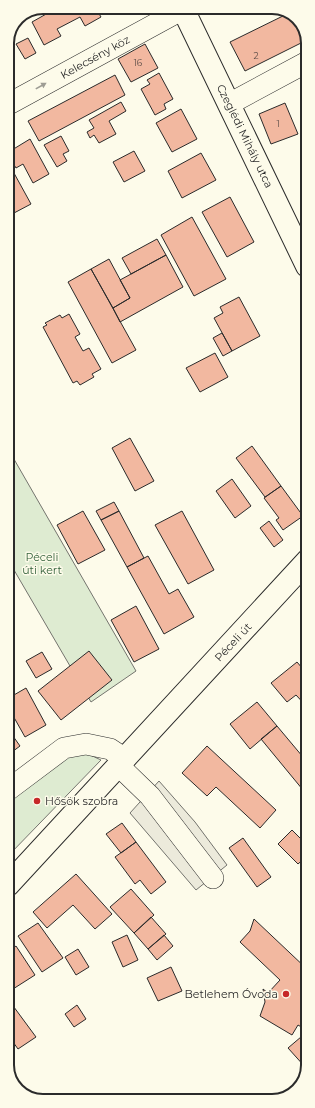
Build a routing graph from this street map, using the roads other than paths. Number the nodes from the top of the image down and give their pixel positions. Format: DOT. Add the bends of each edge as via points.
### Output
graph roads {
  1 [pos="171,14"];
  2 [pos="185,14"];
  3 [pos="301,65"];
  4 [pos="14,101"];
  5 [pos="229,104"];
  6 [pos="301,254"];
  7 [pos="301,568"];
  8 [pos="122,762"];
  9 [pos="14,786"];
  10 [pos="213,878"];
  11 [pos="14,879"];
  4 -- 1 [label="street, Kelecsény köz, one-way"];
  2 -- 5 [label="main road, Czeglédi Mihály utca"];
  3 -- 5 [label="street"];
  5 -- 6 [label="main road, Czeglédi Mihály utca"];
  7 -- 8 [label="main road, Péceli út"];
  8 -- 9 [label="street" via="110,749 102,747 86,744 64,748"];
  8 -- 10 [label="street"];
  8 -- 11 [label="main road, Péceli út"];
}
